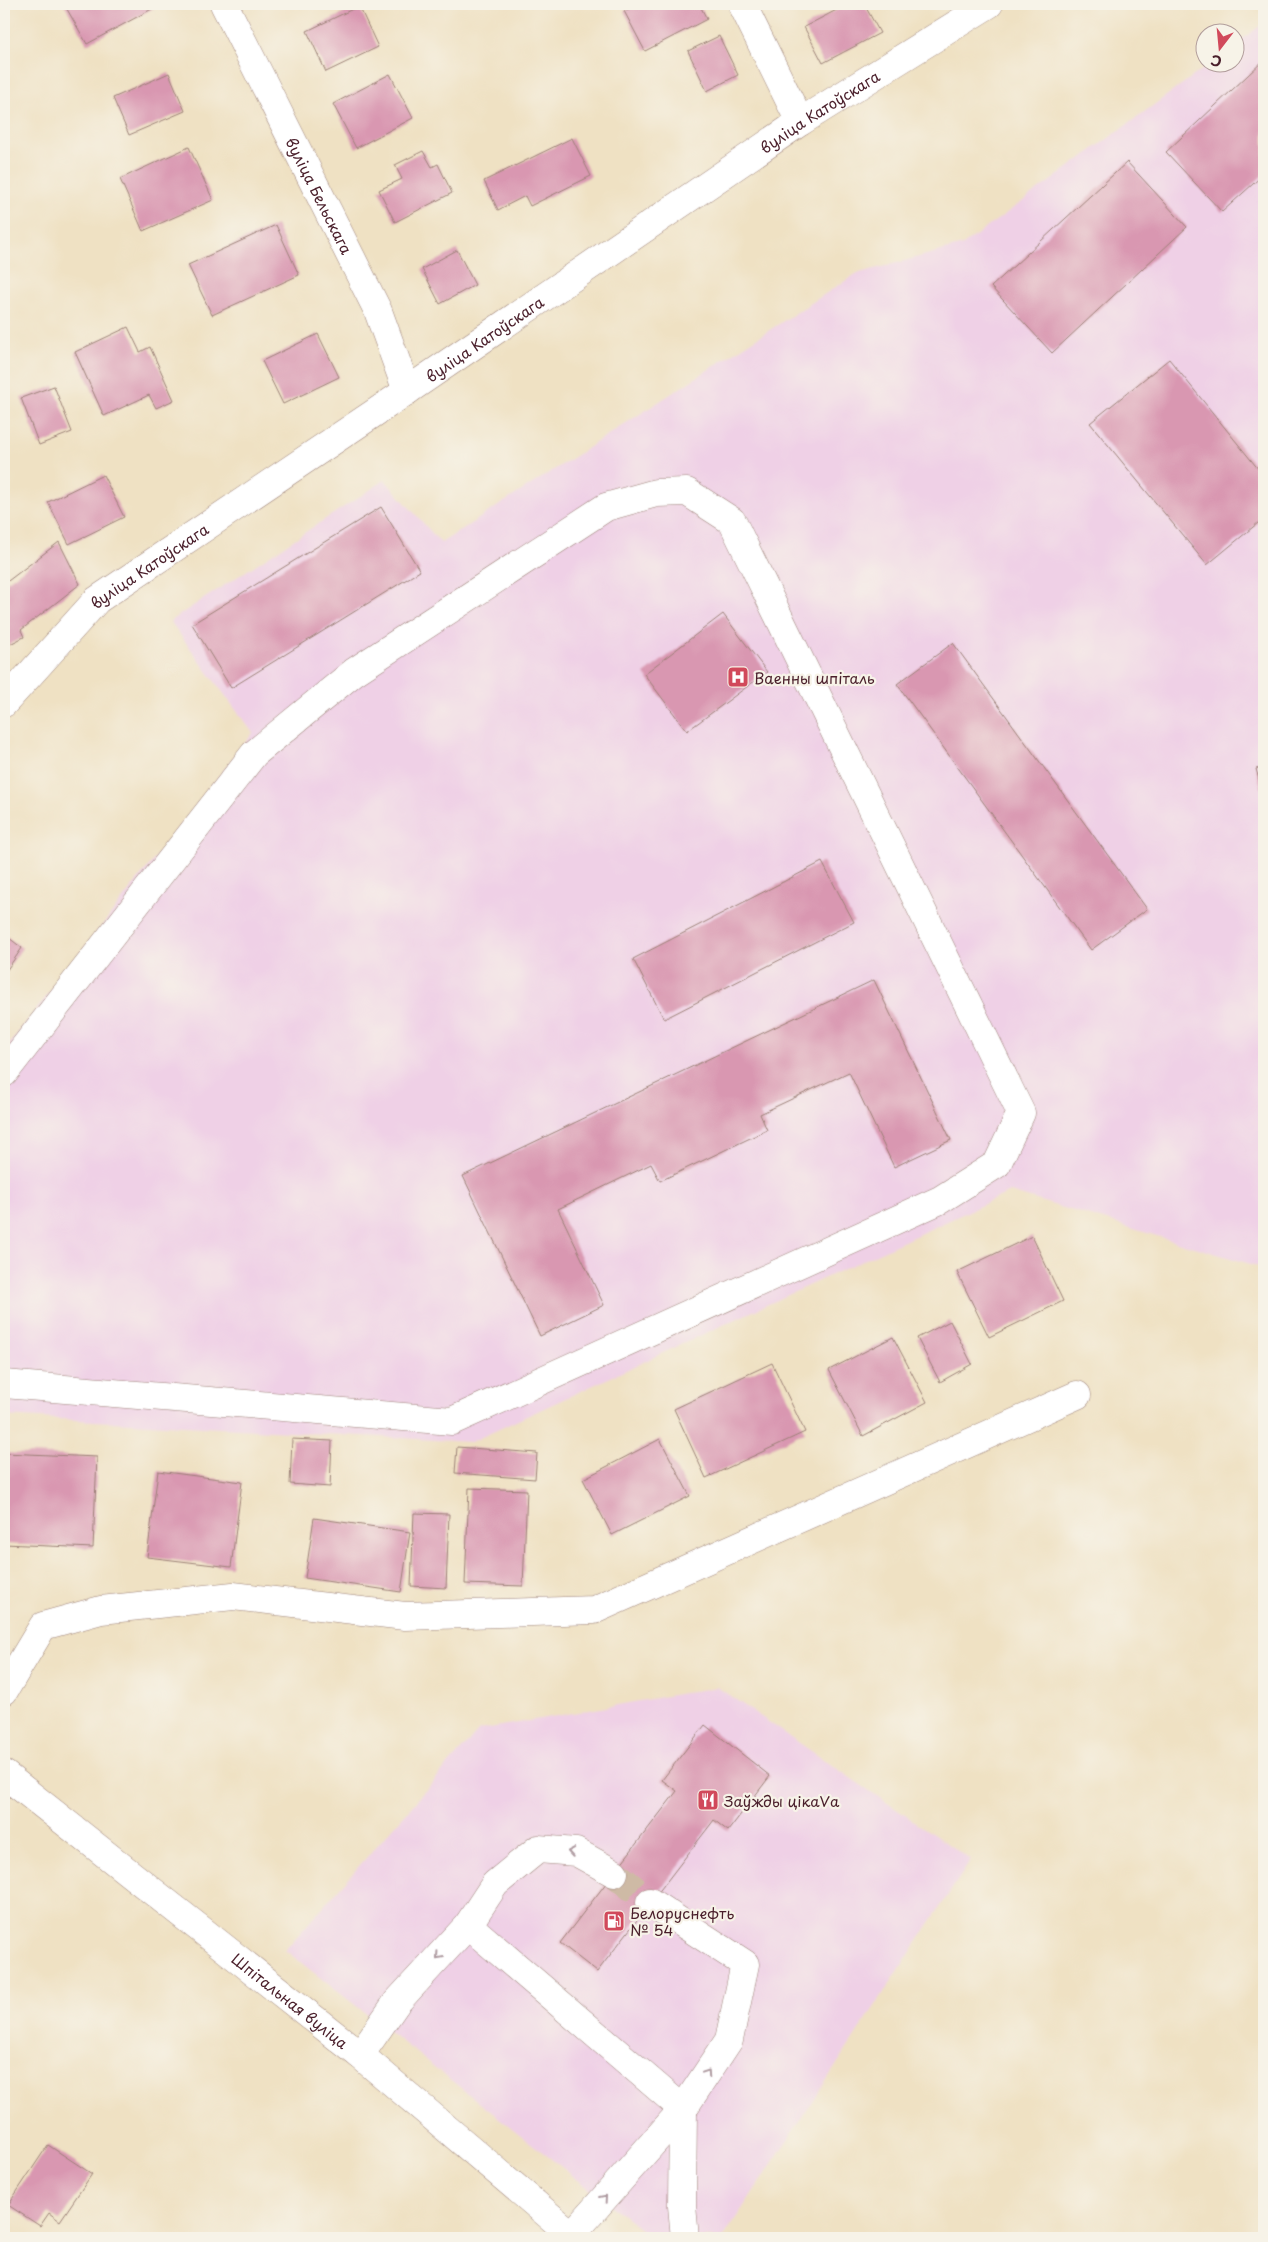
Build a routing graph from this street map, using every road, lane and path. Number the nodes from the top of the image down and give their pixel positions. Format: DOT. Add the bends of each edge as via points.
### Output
graph roads {
  1 [pos="224,4"];
  2 [pos="742,4"];
  3 [pos="989,4"];
  4 [pos="800,122"];
  5 [pos="407,391"];
  6 [pos="4,703"];
  7 [pos="4,1073"];
  8 [pos="4,1384"];
  9 [pos="1076,1395"];
  10 [pos="4,1691"];
  11 [pos="4,1774"];
  12 [pos="614,1873"];
  13 [pos="650,1902"];
  14 [pos="468,1925"];
  15 [pos="360,2055"];
  16 [pos="683,2109"];
  17 [pos="573,2237"];
  18 [pos="685,2238"];
  1 -- 5 [label="street, вуліца Бельскага" via="378,311"];
  2 -- 4 [label="street"];
  3 -- 4 [label="street, вуліца Катоўскага"];
  4 -- 5 [label="street, вуліца Катоўскага"];
  5 -- 6 [label="street, вуліца Катоўскага" via="97,600"];
  7 -- 8 [label="street" via="254,754 354,672 606,507 656,493 686,492 732,522 1021,1113 997,1164 940,1200 452,1421"];
  9 -- 10 [label="street" via="594,1610 405,1616 233,1596 101,1610 43,1626"];
  11 -- 15 [label="street, Шпітальная вуліца"];
  12 -- 14 [label="street, one-way" via="576,1852 538,1849 495,1884"];
  16 -- 13 [label="street, one-way" via="729,2040 745,1964"];
  14 -- 15 [label="street, one-way" via="397,2002"];
  14 -- 16 [label="street"];
  15 -- 17 [label="street, Шпітальная вуліца"];
  17 -- 16 [label="street, one-way"];
  16 -- 18 [label="street" via="682,2206"];
}
